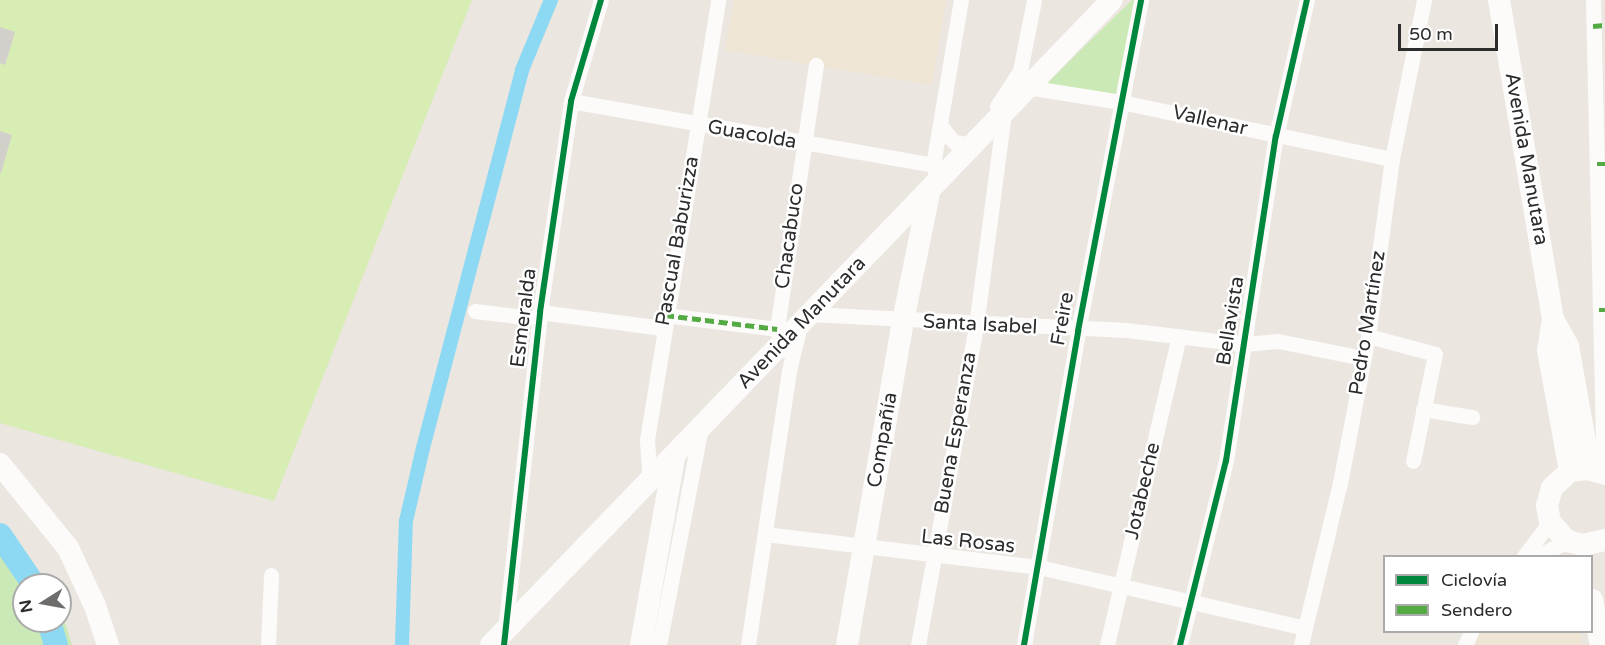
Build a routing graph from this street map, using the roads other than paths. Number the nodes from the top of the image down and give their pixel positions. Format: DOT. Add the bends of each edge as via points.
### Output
graph roads {
  1 [pos="600,0"];
  2 [pos="718,0"];
  3 [pos="962,0"];
  4 [pos="1034,0"];
  5 [pos="1112,0"];
  6 [pos="1141,0"];
  7 [pos="1307,0"];
  8 [pos="1424,0"];
  9 [pos="1499,0"];
  10 [pos="1593,0"];
  11 [pos="1599,26"];
  12 [pos="816,64"];
  13 [pos="1027,87"];
  14 [pos="571,101"];
  15 [pos="1121,102"];
  16 [pos="1004,113"];
  17 [pos="698,125"];
  18 [pos="940,125"];
  19 [pos="1276,136"];
  20 [pos="804,144"];
  21 [pos="972,145"];
  22 [pos="1392,159"];
  23 [pos="1601,164"];
  24 [pos="934,180"];
  25 [pos="903,219"];
  26 [pos="920,236"];
  27 [pos="475,310"];
  28 [pos="1602,310"];
  29 [pos="540,316"];
  30 [pos="805,320"];
  31 [pos="903,321"];
  32 [pos="664,322"];
  33 [pos="976,326"];
  34 [pos="1078,331"];
  35 [pos="780,336"];
  36 [pos="1179,336"];
  37 [pos="1368,336"];
  38 [pos="1244,345"];
  39 [pos="1363,358"];
  40 [pos="789,371"];
  41 [pos="1423,409"];
  42 [pos="1472,417"];
  43 [pos="700,432"];
  44 [pos="674,457"];
  45 [pos="1413,461"];
  46 [pos="0,464"];
  47 [pos="1592,472"];
  48 [pos="650,482"];
  49 [pos="624,508"];
  50 [pos="1550,522"];
  51 [pos="661,532"];
  52 [pos="765,534"];
  53 [pos="1605,540"];
  54 [pos="1578,547"];
  55 [pos="864,549"];
  56 [pos="934,554"];
  57 [pos="1525,555"];
  58 [pos="1542,555"];
  59 [pos="1039,567"];
  60 [pos="271,575"];
  61 [pos="1121,588"];
  62 [pos="1190,602"];
  63 [pos="1593,605"];
  64 [pos="1305,628"];
  65 [pos="500,639"];
  66 [pos="108,645"];
  67 [pos="268,645"];
  68 [pos="641,645"];
  69 [pos="659,645"];
  70 [pos="748,645"];
  71 [pos="847,645"];
  72 [pos="918,645"];
  73 [pos="1024,645"];
  74 [pos="1107,645"];
  75 [pos="1180,645"];
  76 [pos="1301,645"];
  77 [pos="1601,645"];
  1 -- 14 [label="street, Esmeralda"];
  2 -- 17 [label="street, Pascual Baburizza"];
  3 -- 18 [label="street, Compañía"];
  4 -- 21 [label="street" via="1020,71 1004,98 977,129"];
  5 -- 13 [label="main road, Avenida Manutara"];
  6 -- 15 [label="street, Freire"];
  7 -- 19 [label="street, Bellavista"];
  8 -- 22 [label="street, Pedro Martínez"];
  9 -- 47 [label="main road, Avenida Manutara" via="1553,318 1568,346"];
  10 -- 11 [label="street"];
  11 -- 23 [label="street"];
  12 -- 20 [label="street, Chacabuco"];
  13 -- 15 [label="street, Vallenar"];
  13 -- 16 [label="main road, Avenida Manutara"];
  14 -- 17 [label="street, Guacolda"];
  14 -- 29 [label="street, Esmeralda"];
  15 -- 19 [label="street, Vallenar"];
  15 -- 34 [label="street, Freire"];
  16 -- 21 [label="main road, Avenida Manutara"];
  16 -- 33 [label="street, Buena Esperanza"];
  17 -- 20 [label="street, Guacolda"];
  17 -- 32 [label="street, Pascual Baburizza"];
  18 -- 21 [label="street" via="949,139"];
  18 -- 24 [label="street, Compañía"];
  19 -- 22 [label="street, Vallenar"];
  19 -- 38 [label="street, Bellavista"];
  20 -- 24 [label="street, Guacolda"];
  20 -- 35 [label="street, Chacabuco"];
  21 -- 24 [label="main road, Avenida Manutara"];
  22 -- 37 [label="street, Pedro Martínez"];
  23 -- 28 [label="street"];
  24 -- 25 [label="main road, Avenida Manutara"];
  24 -- 26 [label="main road, Compañía"];
  25 -- 26 [label="main road" via="913,224"];
  25 -- 30 [label="main road, Avenida Manutara"];
  26 -- 31 [label="main road, Compañía"];
  27 -- 29 [label="street"];
  28 -- 47 [label="street"];
  29 -- 32 [label="street"];
  29 -- 65 [label="street, Esmeralda"];
  30 -- 31 [label="street, Santa Isabel"];
  30 -- 35 [label="main road, Avenida Manutara"];
  30 -- 40 [label="street, Chacabuco"];
  31 -- 33 [label="street, Santa Isabel"];
  31 -- 55 [label="main road, Compañía"];
  32 -- 35 [label="street"];
  32 -- 48 [label="street, Pascual Baburizza" via="645,452"];
  33 -- 34 [label="street, Santa Isabel"];
  33 -- 56 [label="street, Buena Esperanza"];
  34 -- 36 [label="street, Santa Isabel" via="1126,330"];
  34 -- 59 [label="street, Freire"];
  35 -- 40 [label="street, Chacabuco"];
  35 -- 43 [label="main road, Avenida Manutara"];
  36 -- 38 [label="street, Santa Isabel"];
  36 -- 61 [label="street, Jotabeche"];
  37 -- 39 [label="street, Pedro Martínez"];
  37 -- 41 [label="street" via="1435,354"];
  38 -- 39 [label="street, Santa Isabel" via="1278,341"];
  38 -- 62 [label="street, Bellavista" via="1226,461"];
  39 -- 64 [label="street, Pedro Martínez" via="1340,483"];
  40 -- 52 [label="street, Chacabuco"];
  41 -- 42 [label="street"];
  41 -- 45 [label="street"];
  43 -- 44 [label="main road, Avenida Manutara"];
  43 -- 69 [label="street"];
  44 -- 48 [label="main road, Avenida Manutara"];
  44 -- 51 [label="main road"];
  46 -- 66 [label="main road" via="68,548"];
  47 -- 50 [label="main road" via="1557,481 1548,496"];
  48 -- 49 [label="main road, Avenida Manutara"];
  49 -- 51 [label="main road" via="643,512"];
  49 -- 65 [label="main road, Avenida Manutara"];
  50 -- 54 [label="main road"];
  50 -- 57 [label="street"];
  51 -- 68 [label="main road"];
  52 -- 55 [label="street, Las Rosas"];
  52 -- 70 [label="street, Chacabuco"];
  53 -- 54 [label="main road"];
  54 -- 58 [label="street"];
  55 -- 56 [label="street, Las Rosas"];
  55 -- 71 [label="main road, Compañía"];
  56 -- 59 [label="street, Las Rosas"];
  56 -- 72 [label="street, Buena Esperanza"];
  59 -- 61 [label="street, Las Rosas"];
  59 -- 73 [label="street, Freire"];
  60 -- 67 [label="street"];
  61 -- 62 [label="street, Las Rosas"];
  61 -- 74 [label="street, Jotabeche"];
  62 -- 64 [label="street, Las Rosas"];
  62 -- 75 [label="street, Bellavista"];
  63 -- 77 [label="main road"];
  64 -- 76 [label="street, Pedro Martínez"];
}
